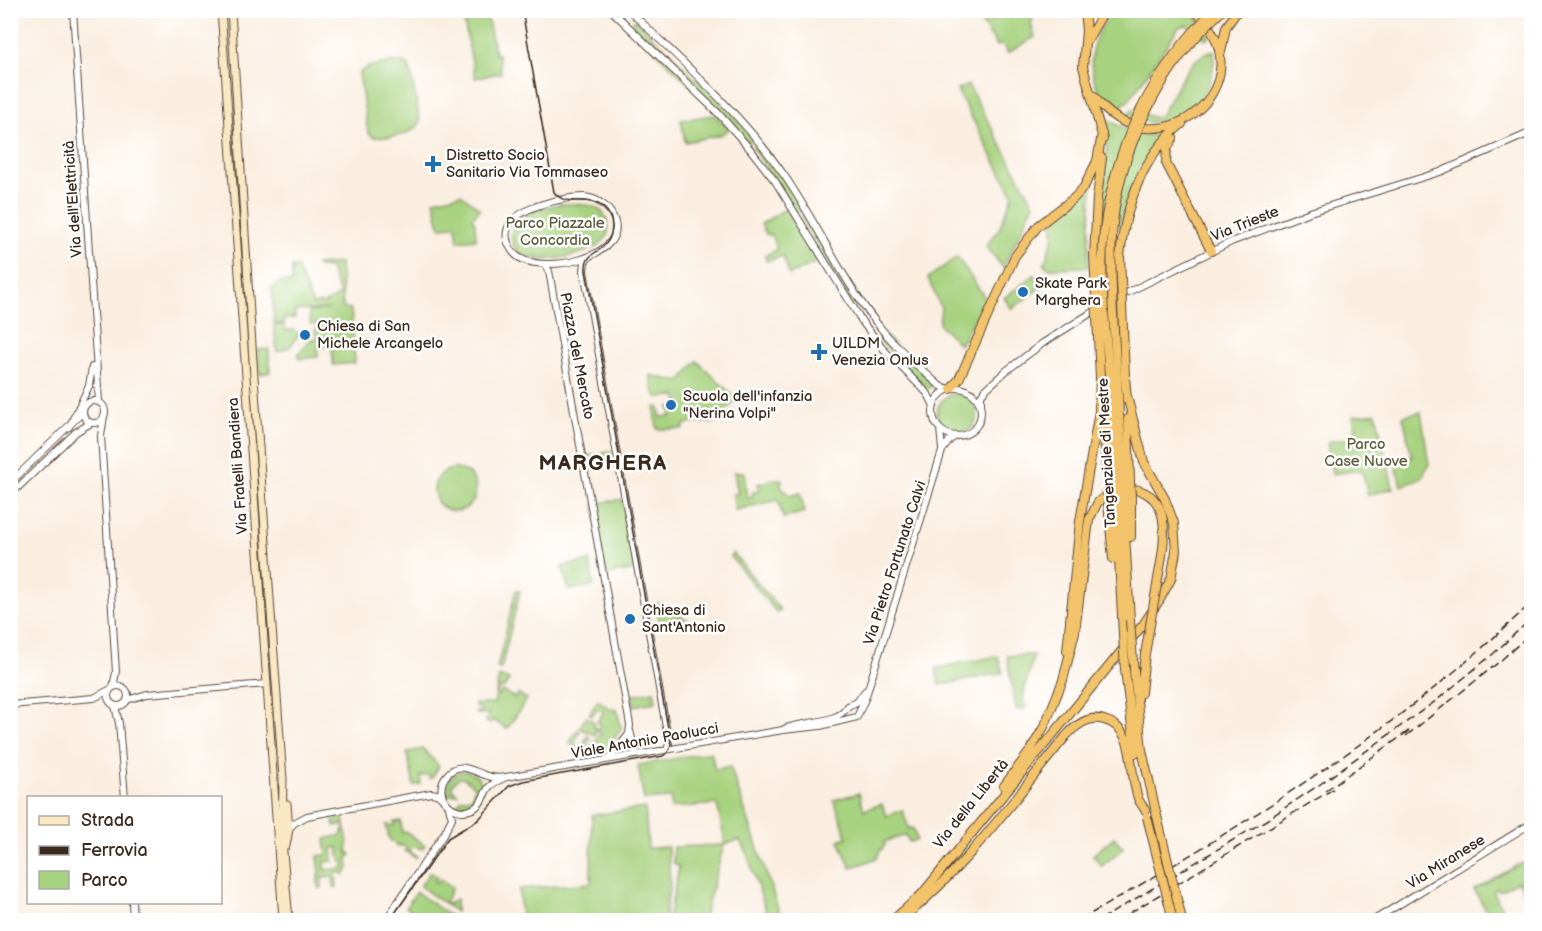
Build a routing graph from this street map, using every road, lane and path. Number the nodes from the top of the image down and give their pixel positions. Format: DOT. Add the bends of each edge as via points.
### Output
graph roads {
  1 [pos="73,10"];
  2 [pos="221,10"];
  3 [pos="231,10"];
  4 [pos="611,10"];
  5 [pos="629,10"];
  6 [pos="1084,10"];
  7 [pos="1108,10"];
  8 [pos="1194,10"];
  9 [pos="1214,10"];
  10 [pos="1223,10"];
  11 [pos="1238,10"];
  12 [pos="1086,44"];
  13 [pos="1220,55"];
  14 [pos="1090,91"];
  15 [pos="1194,115"];
  16 [pos="1532,132"];
  17 [pos="1102,134"];
  18 [pos="759,141"];
  19 [pos="750,149"];
  20 [pos="805,208"];
  21 [pos="794,213"];
  22 [pos="1211,251"];
  23 [pos="589,257"];
  24 [pos="543,264"];
  25 [pos="93,327"];
  26 [pos="1113,377"];
  27 [pos="990,384"];
  28 [pos="97,386"];
  29 [pos="951,389"];
  30 [pos="967,390"];
  31 [pos="1127,396"];
  32 [pos="91,401"];
  33 [pos="99,402"];
  34 [pos="934,406"];
  35 [pos="981,406"];
  36 [pos="82,413"];
  37 [pos="104,416"];
  38 [pos="93,423"];
  39 [pos="69,428"];
  40 [pos="940,429"];
  41 [pos="101,436"];
  42 [pos="956,436"];
  43 [pos="942,451"];
  44 [pos="10,483"];
  45 [pos="1119,485"];
  46 [pos="10,495"];
  47 [pos="1120,500"];
  48 [pos="116,672"];
  49 [pos="869,682"];
  50 [pos="267,684"];
  51 [pos="277,684"];
  52 [pos="111,689"];
  53 [pos="125,689"];
  54 [pos="1059,690"];
  55 [pos="143,694"];
  56 [pos="95,698"];
  57 [pos="127,700"];
  58 [pos="112,704"];
  59 [pos="854,704"];
  60 [pos="10,705"];
  61 [pos="846,711"];
  62 [pos="860,711"];
  63 [pos="852,718"];
  64 [pos="783,730"];
  65 [pos="630,731"];
  66 [pos="667,750"];
  67 [pos="636,754"];
  68 [pos="610,759"];
  69 [pos="480,773"];
  70 [pos="489,777"];
  71 [pos="509,777"];
  72 [pos="283,779"];
  73 [pos="486,793"];
  74 [pos="124,796"];
  75 [pos="1152,798"];
  76 [pos="444,800"];
  77 [pos="449,807"];
  78 [pos="1146,813"];
  79 [pos="1532,823"];
  80 [pos="289,829"];
  81 [pos="284,855"];
  82 [pos="132,904"];
  83 [pos="133,921"];
  84 [pos="283,921"];
  85 [pos="289,921"];
  86 [pos="386,921"];
  87 [pos="884,921"];
  88 [pos="893,921"];
  89 [pos="900,921"];
  90 [pos="1173,921"];
  91 [pos="1182,921"];
  92 [pos="1374,921"];
  1 -- 25 [label="street, Via dell'Elettricità"];
  2 -- 50 [label="main road, Via Fratelli Bandiera"];
  3 -- 51 [label="main road, Via Fratelli Bandiera"];
  4 -- 19 [label="street"];
  5 -- 18 [label="street"];
  6 -- 12 [label="highway"];
  7 -- 12 [label="highway"];
  8 -- 13 [label="highway" via="1212,33"];
  9 -- 26 [label="highway, Tangenziale di Mestre, bridge" via="1182,44 1154,84 1120,156 1104,232 1104,293"];
  10 -- 26 [label="highway, Tangenziale di Mestre, bridge" via="1186,49 1161,85 1126,163 1112,233"];
  11 -- 13 [label="highway" via="1226,27"];
  12 -- 14 [label="highway" via="1083,68"];
  13 -- 15 [label="highway" via="1216,87"];
  14 -- 15 [label="highway" via="1112,115 1138,127 1160,128"];
  14 -- 17 [label="highway"];
  15 -- 22 [label="highway" via="1171,140 1166,161"];
  15 -- 26 [label="highway, bridge" via="1166,140 1143,174 1127,213 1120,256"];
  16 -- 22 [label="street, Via Trieste" via="1440,172 1310,212"];
  17 -- 26 [label="highway, bridge" via="1094,256"];
  17 -- 29 [label="highway" via="1097,161 1084,187 1038,226 1015,256"];
  18 -- 19 [label="street" via="751,142"];
  18 -- 20 [label="street"];
  19 -- 21 [label="street"];
  20 -- 21 [label="street" via="801,214"];
  20 -- 29 [label="street" via="884,332 940,386"];
  21 -- 34 [label="street" via="869,333 928,394"];
  22 -- 27 [label="street, Via Trieste" via="1087,315"];
  23 -- 24 [label="street"];
  23 -- 24 [label="street" via="609,244 614,219 595,199 564,198 523,212 508,230 510,247 517,257"];
  23 -- 66 [label="street, Piazza del Mercato" via="584,271 666,726"];
  24 -- 65 [label="street, Piazza del Mercato" via="549,271"];
  25 -- 28 [label="street, Via dell'Elettricità"];
  25 -- 39 [label="street" via="89,334 91,379"];
  26 -- 31 [label="highway"];
  26 -- 45 [label="highway, Tangenziale di Mestre"];
  26 -- 45 [label="highway"];
  26 -- 54 [label="highway" via="1100,411 1080,521"];
  27 -- 30 [label="street, Via Trieste"];
  27 -- 35 [label="street" via="981,395"];
  28 -- 32 [label="street, Via dell'Elettricità"];
  28 -- 33 [label="street, Via dell'Elettricità"];
  29 -- 30 [label="street"];
  29 -- 34 [label="street" via="940,395"];
  30 -- 35 [label="street"];
  31 -- 45 [label="highway"];
  31 -- 88 [label="highway" via="1144,462 1174,522 1177,547 1171,579 1157,605 1108,668 922,894"];
  32 -- 33 [label="street"];
  32 -- 36 [label="street"];
  33 -- 37 [label="street" via="105,409"];
  34 -- 40 [label="street" via="934,418"];
  35 -- 42 [label="street" via="976,427"];
  36 -- 38 [label="street"];
  36 -- 39 [label="street"];
  37 -- 38 [label="street"];
  37 -- 41 [label="street"];
  38 -- 41 [label="street"];
  38 -- 46 [label="street" via="75,433"];
  39 -- 44 [label="street"];
  40 -- 42 [label="street"];
  40 -- 43 [label="street, Via Pietro Fortunato Calvi"];
  41 -- 48 [label="street"];
  42 -- 43 [label="street, Via Pietro Fortunato Calvi"];
  43 -- 49 [label="street, Via Pietro Fortunato Calvi"];
  45 -- 47 [label="highway, bridge"];
  45 -- 47 [label="highway, bridge"];
  47 -- 75 [label="highway, bridge" via="1133,597 1129,609 1140,736"];
  47 -- 78 [label="highway, bridge" via="1117,615"];
  48 -- 52 [label="street"];
  48 -- 53 [label="street"];
  49 -- 59 [label="street, Via Pietro Fortunato Calvi"];
  49 -- 62 [label="street, Via Pietro Fortunato Calvi"];
  50 -- 51 [label="main road"];
  50 -- 55 [label="street"];
  50 -- 84 [label="main road, Via Fratelli Bandiera"];
  51 -- 72 [label="main road, Via Fratelli Bandiera"];
  52 -- 53 [label="street"];
  52 -- 56 [label="street"];
  52 -- 58 [label="street" via="107,697"];
  53 -- 55 [label="street"];
  53 -- 57 [label="street"];
  54 -- 75 [label="highway, bridge" via="1075,632 1089,520 1095,506 1109,492 1121,488 1137,490 1149,496 1160,509 1165,534 1141,676"];
  54 -- 87 [label="highway, Via della Libertà" via="1030,751 924,884"];
  55 -- 57 [label="street"];
  56 -- 58 [label="street"];
  56 -- 60 [label="street"];
  57 -- 58 [label="street" via="122,706"];
  58 -- 74 [label="street" via="119,723"];
  59 -- 61 [label="street"];
  59 -- 62 [label="street"];
  61 -- 63 [label="street"];
  61 -- 64 [label="street, Viale Antonio Paolucci" via="836,718"];
  62 -- 63 [label="street"];
  63 -- 64 [label="street, Viale Antonio Paolucci"];
  64 -- 66 [label="street, Viale Antonio Paolucci"];
  65 -- 67 [label="street, Piazza del Mercato"];
  65 -- 68 [label="street"];
  66 -- 67 [label="street, Viale Antonio Paolucci"];
  67 -- 68 [label="street, Viale Antonio Paolucci"];
  68 -- 71 [label="street, Viale Antonio Paolucci"];
  69 -- 70 [label="street"];
  69 -- 73 [label="street" via="485,779"];
  69 -- 76 [label="street" via="464,767 451,771 442,784"];
  70 -- 71 [label="street, Viale Antonio Paolucci"];
  70 -- 73 [label="street"];
  71 -- 73 [label="street" via="492,784"];
  72 -- 80 [label="main road, Via Fratelli Bandiera"];
  72 -- 81 [label="main road, Via Fratelli Bandiera"];
  73 -- 77 [label="street" via="471,810"];
  75 -- 91 [label="highway, bridge"];
  76 -- 77 [label="street"];
  76 -- 80 [label="street" via="433,793 321,812 300,819"];
  77 -- 86 [label="street" via="452,816 448,826"];
  78 -- 89 [label="highway" via="1137,796 1124,735 1111,722 1094,719 1080,724 948,878"];
  78 -- 90 [label="highway, bridge"];
  79 -- 92 [label="street, Via Miranese"];
  80 -- 81 [label="main road, Via Fratelli Bandiera"];
  81 -- 85 [label="main road, Via Fratelli Bandiera"];
  82 -- 83 [label="street"];
}
